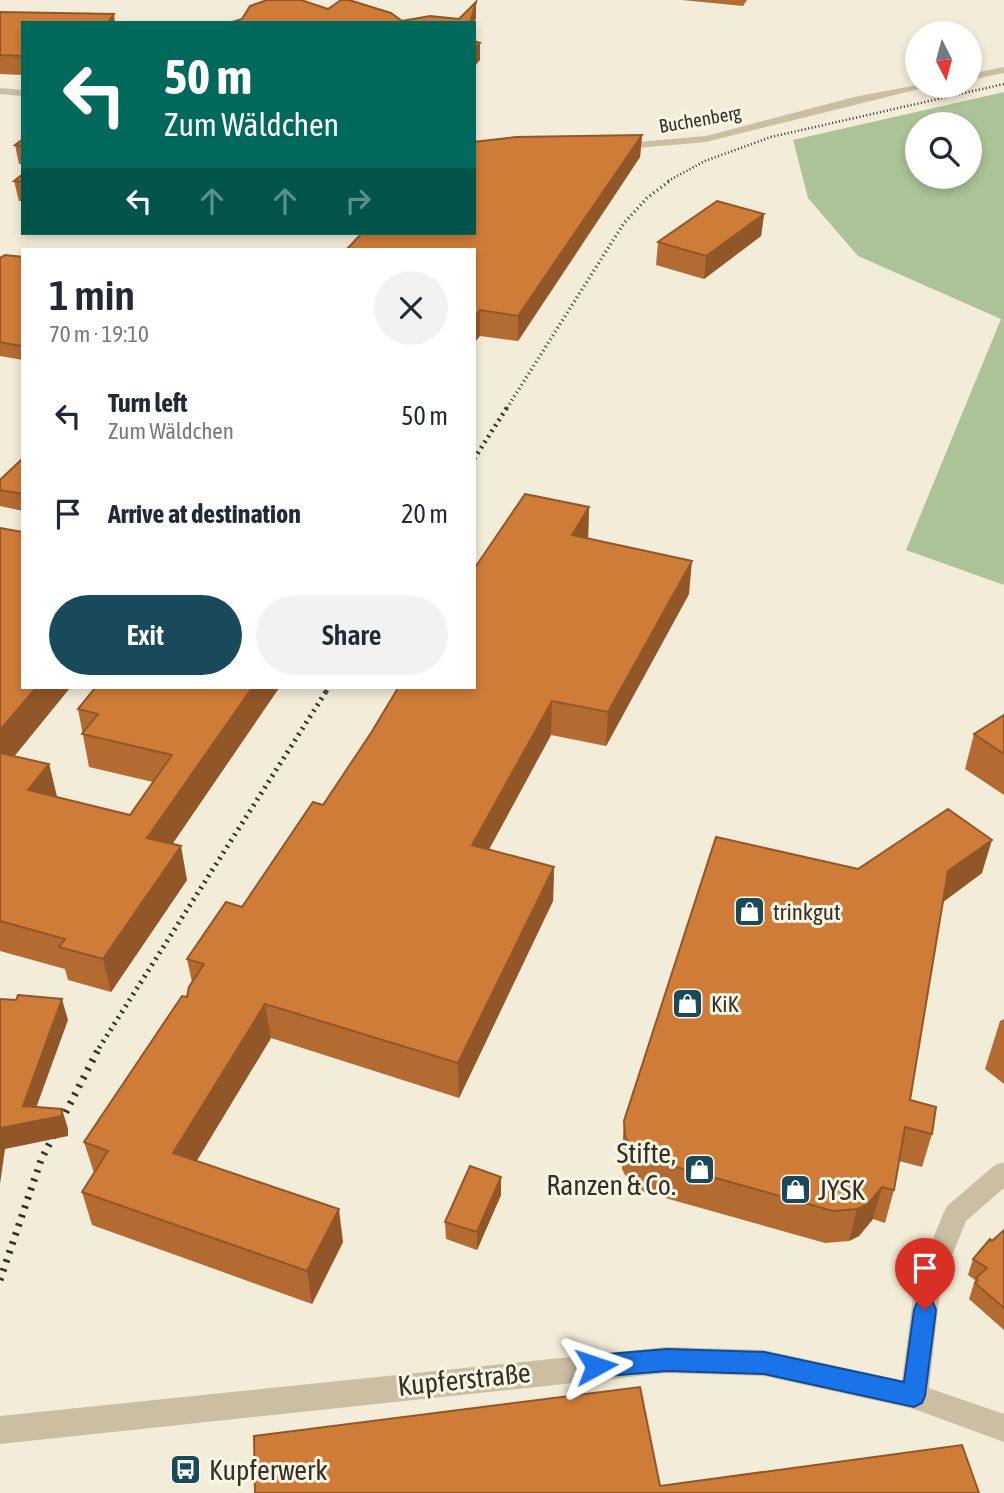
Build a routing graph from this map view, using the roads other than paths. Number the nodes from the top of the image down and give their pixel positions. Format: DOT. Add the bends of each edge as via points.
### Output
graph roads {
  1 [pos="1004,70"];
  2 [pos="982,75"];
  3 [pos="905,90"];
  4 [pos="0,91"];
  5 [pos="21,93"];
  6 [pos="599,147"];
  7 [pos="1004,1173"];
  8 [pos="914,1396"];
  9 [pos="1004,1428"];
  10 [pos="0,1430"];
  1 -- 2 [label="street"];
  3 -- 6 [label="street, Buchenberg" via="706,139"];
  4 -- 5 [label="street"];
  7 -- 8 [label="street" via="956,1214 928,1283"];
  8 -- 9 [label="street, Kupferstraße"];
  8 -- 10 [label="street, Kupferstraße" via="764,1363 667,1360"];
}
